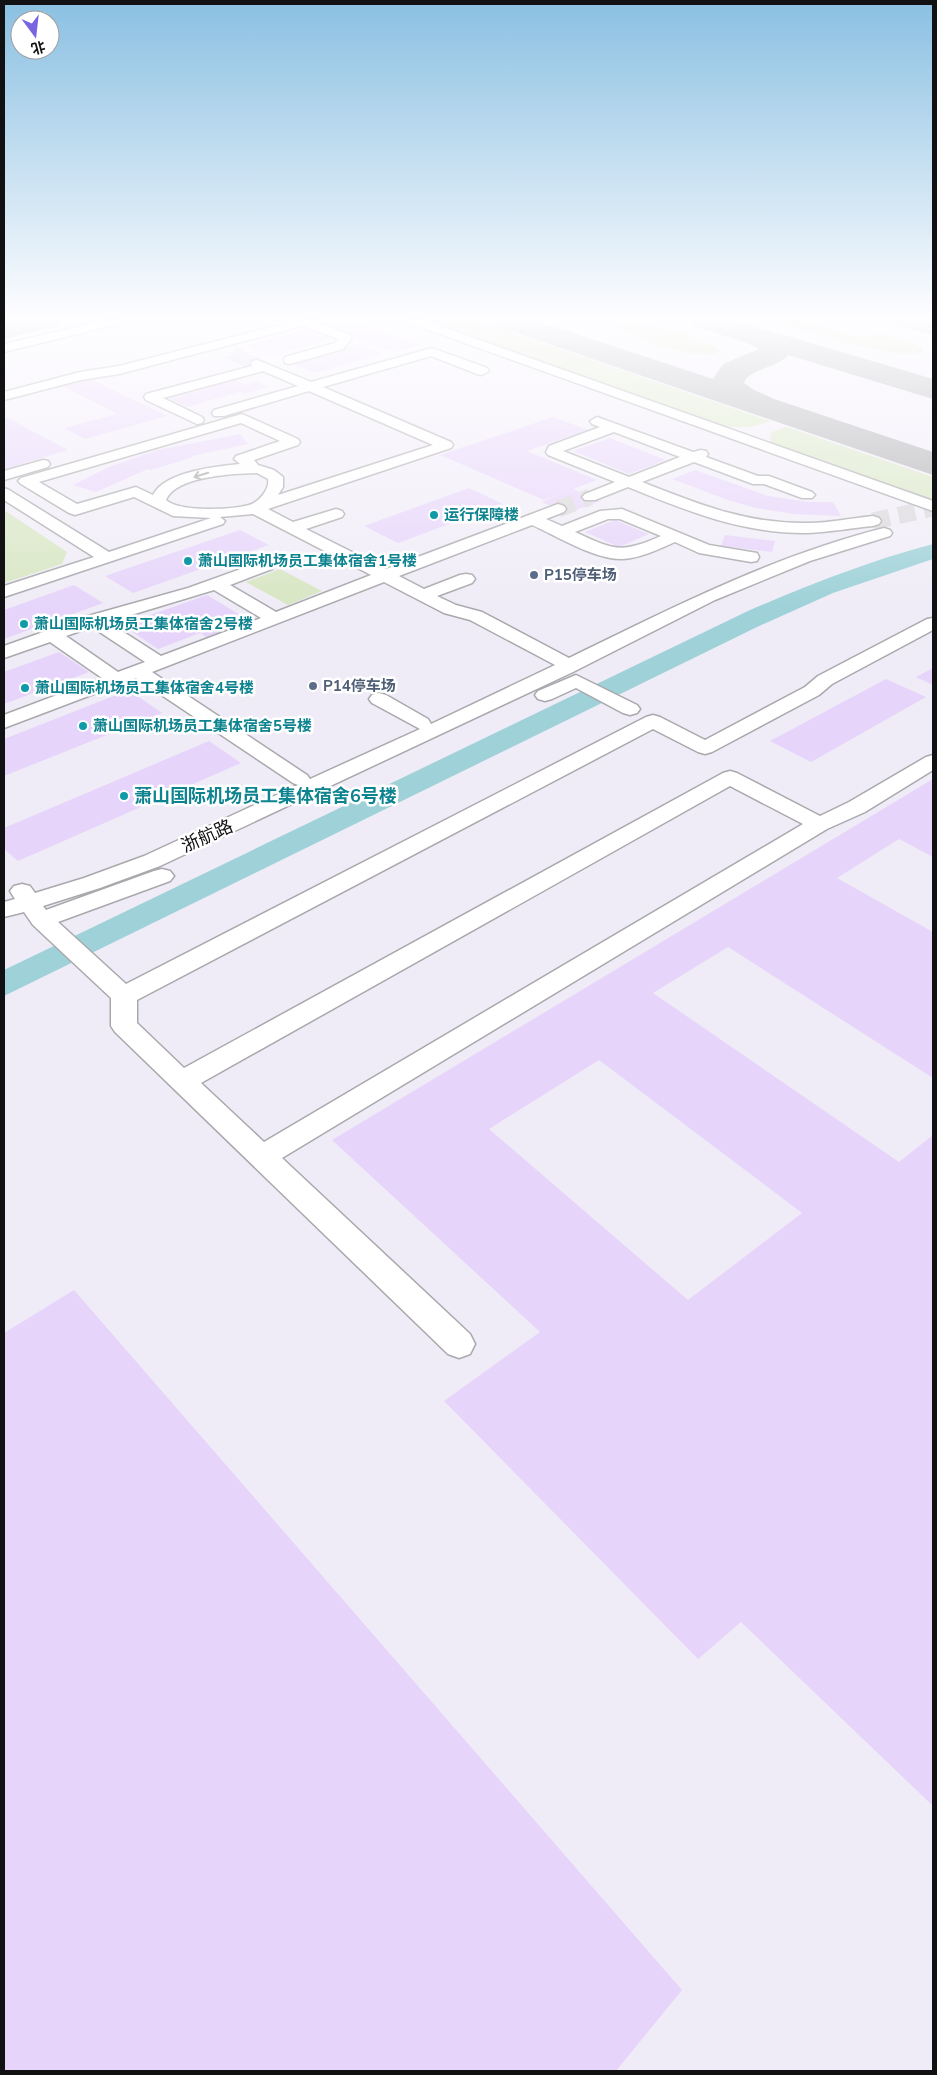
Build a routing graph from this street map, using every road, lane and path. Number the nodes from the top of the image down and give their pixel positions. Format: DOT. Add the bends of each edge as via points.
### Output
graph roads {
  1 [pos="191,417"];
  2 [pos="208,417"];
  3 [pos="380,417"];
  4 [pos="684,417"];
  5 [pos="590,418"];
  6 [pos="197,420"];
  7 [pos="614,427"];
  8 [pos="743,438"];
  9 [pos="122,441"];
  10 [pos="137,449"];
  11 [pos="693,457"];
  12 [pos="664,468"];
  13 [pos="270,473"];
  14 [pos="4,476"];
  15 [pos="625,482"];
  16 [pos="4,493"];
  17 [pos="807,495"];
  18 [pos="590,496"];
  19 [pos="672,500"];
  20 [pos="163,506"];
  21 [pos="933,506"];
  22 [pos="254,509"];
  23 [pos="558,509"];
  24 [pos="336,514"];
  25 [pos="532,519"];
  26 [pos="292,528"];
  27 [pos="562,532"];
  28 [pos="674,536"];
  29 [pos="106,557"];
  30 [pos="751,557"];
  31 [pos="266,565"];
  32 [pos="386,577"];
  33 [pos="466,579"];
  34 [pos="216,584"];
  35 [pos="4,592"];
  36 [pos="423,595"];
  37 [pos="94,620"];
  38 [pos="271,621"];
  39 [pos="933,622"];
  40 [pos="52,635"];
  41 [pos="286,635"];
  42 [pos="4,652"];
  43 [pos="159,663"];
  44 [pos="559,664"];
  45 [pos="138,671"];
  46 [pos="116,678"];
  47 [pos="379,698"];
  48 [pos="630,709"];
  49 [pos="4,722"];
  50 [pos="421,723"];
  51 [pos="933,761"];
  52 [pos="300,779"];
  53 [pos="820,824"];
  54 [pos="24,903"];
  55 [pos="4,910"];
  56 [pos="124,996"];
  57 [pos="182,1081"];
  58 [pos="261,1157"];
  59 [pos="459,1344"];
  1 -- 6 [label="street"];
  2 -- 6 [label="street"];
  3 -- 22 [label="street" via="446,445"];
  4 -- 8 [label="street"];
  5 -- 7 [label="street"];
  6 -- 9 [label="street"];
  7 -- 11 [label="street"];
  7 -- 15 [label="street" via="552,450"];
  8 -- 11 [label="street"];
  8 -- 21 [label="street"];
  9 -- 10 [label="street"];
  9 -- 14 [label="street"];
  10 -- 13 [label="street" via="242,418 293,442 240,459"];
  10 -- 20 [label="street" via="26,481 75,510 136,492"];
  11 -- 12 [label="street"];
  11 -- 17 [label="street"];
  12 -- 15 [label="street"];
  12 -- 19 [label="street" via="660,484"];
  13 -- 20 [label="street, one-way" via="244,468 207,472 162,490 158,501"];
  13 -- 22 [label="street" via="277,482 275,490"];
  15 -- 18 [label="street"];
  15 -- 19 [label="street"];
  16 -- 29 [label="street"];
  19 -- 44 [label="street" via="716,516 750,523 781,527 878,527 709,596 641,631"];
  20 -- 22 [label="street" via="192,514"];
  22 -- 26 [label="street"];
  22 -- 29 [label="street"];
  23 -- 25 [label="street"];
  24 -- 26 [label="street"];
  25 -- 27 [label="street"];
  25 -- 32 [label="street"];
  26 -- 32 [label="street"];
  27 -- 28 [label="street" via="613,513"];
  27 -- 28 [label="street" via="616,555 637,552"];
  28 -- 30 [label="street" via="705,548"];
  29 -- 35 [label="street"];
  31 -- 34 [label="street"];
  32 -- 36 [label="street"];
  32 -- 38 [label="street"];
  33 -- 36 [label="street"];
  34 -- 37 [label="street"];
  34 -- 38 [label="street"];
  36 -- 44 [label="street" via="465,620"];
  37 -- 40 [label="street"];
  37 -- 43 [label="street"];
  38 -- 41 [label="street"];
  38 -- 43 [label="street"];
  39 -- 56 [label="street" via="706,748 653,721"];
  40 -- 42 [label="street"];
  40 -- 46 [label="street"];
  43 -- 45 [label="street"];
  44 -- 50 [label="street, 浙航路"];
  44 -- 54 [label="street, 浙航路" via="200,840 101,880"];
  45 -- 46 [label="street"];
  45 -- 52 [label="street"];
  46 -- 49 [label="street"];
  47 -- 50 [label="street"];
  48 -- 54 [label="street" via="576,681 137,886"];
  50 -- 52 [label="street, 浙航路"];
  51 -- 53 [label="street"];
  52 -- 54 [label="street, 浙航路"];
  53 -- 57 [label="street" via="730,777"];
  53 -- 58 [label="street"];
  54 -- 55 [label="street, 浙航路"];
  54 -- 56 [label="street"];
  56 -- 57 [label="street" via="124,1026"];
  57 -- 58 [label="street"];
  58 -- 59 [label="street"];
}
